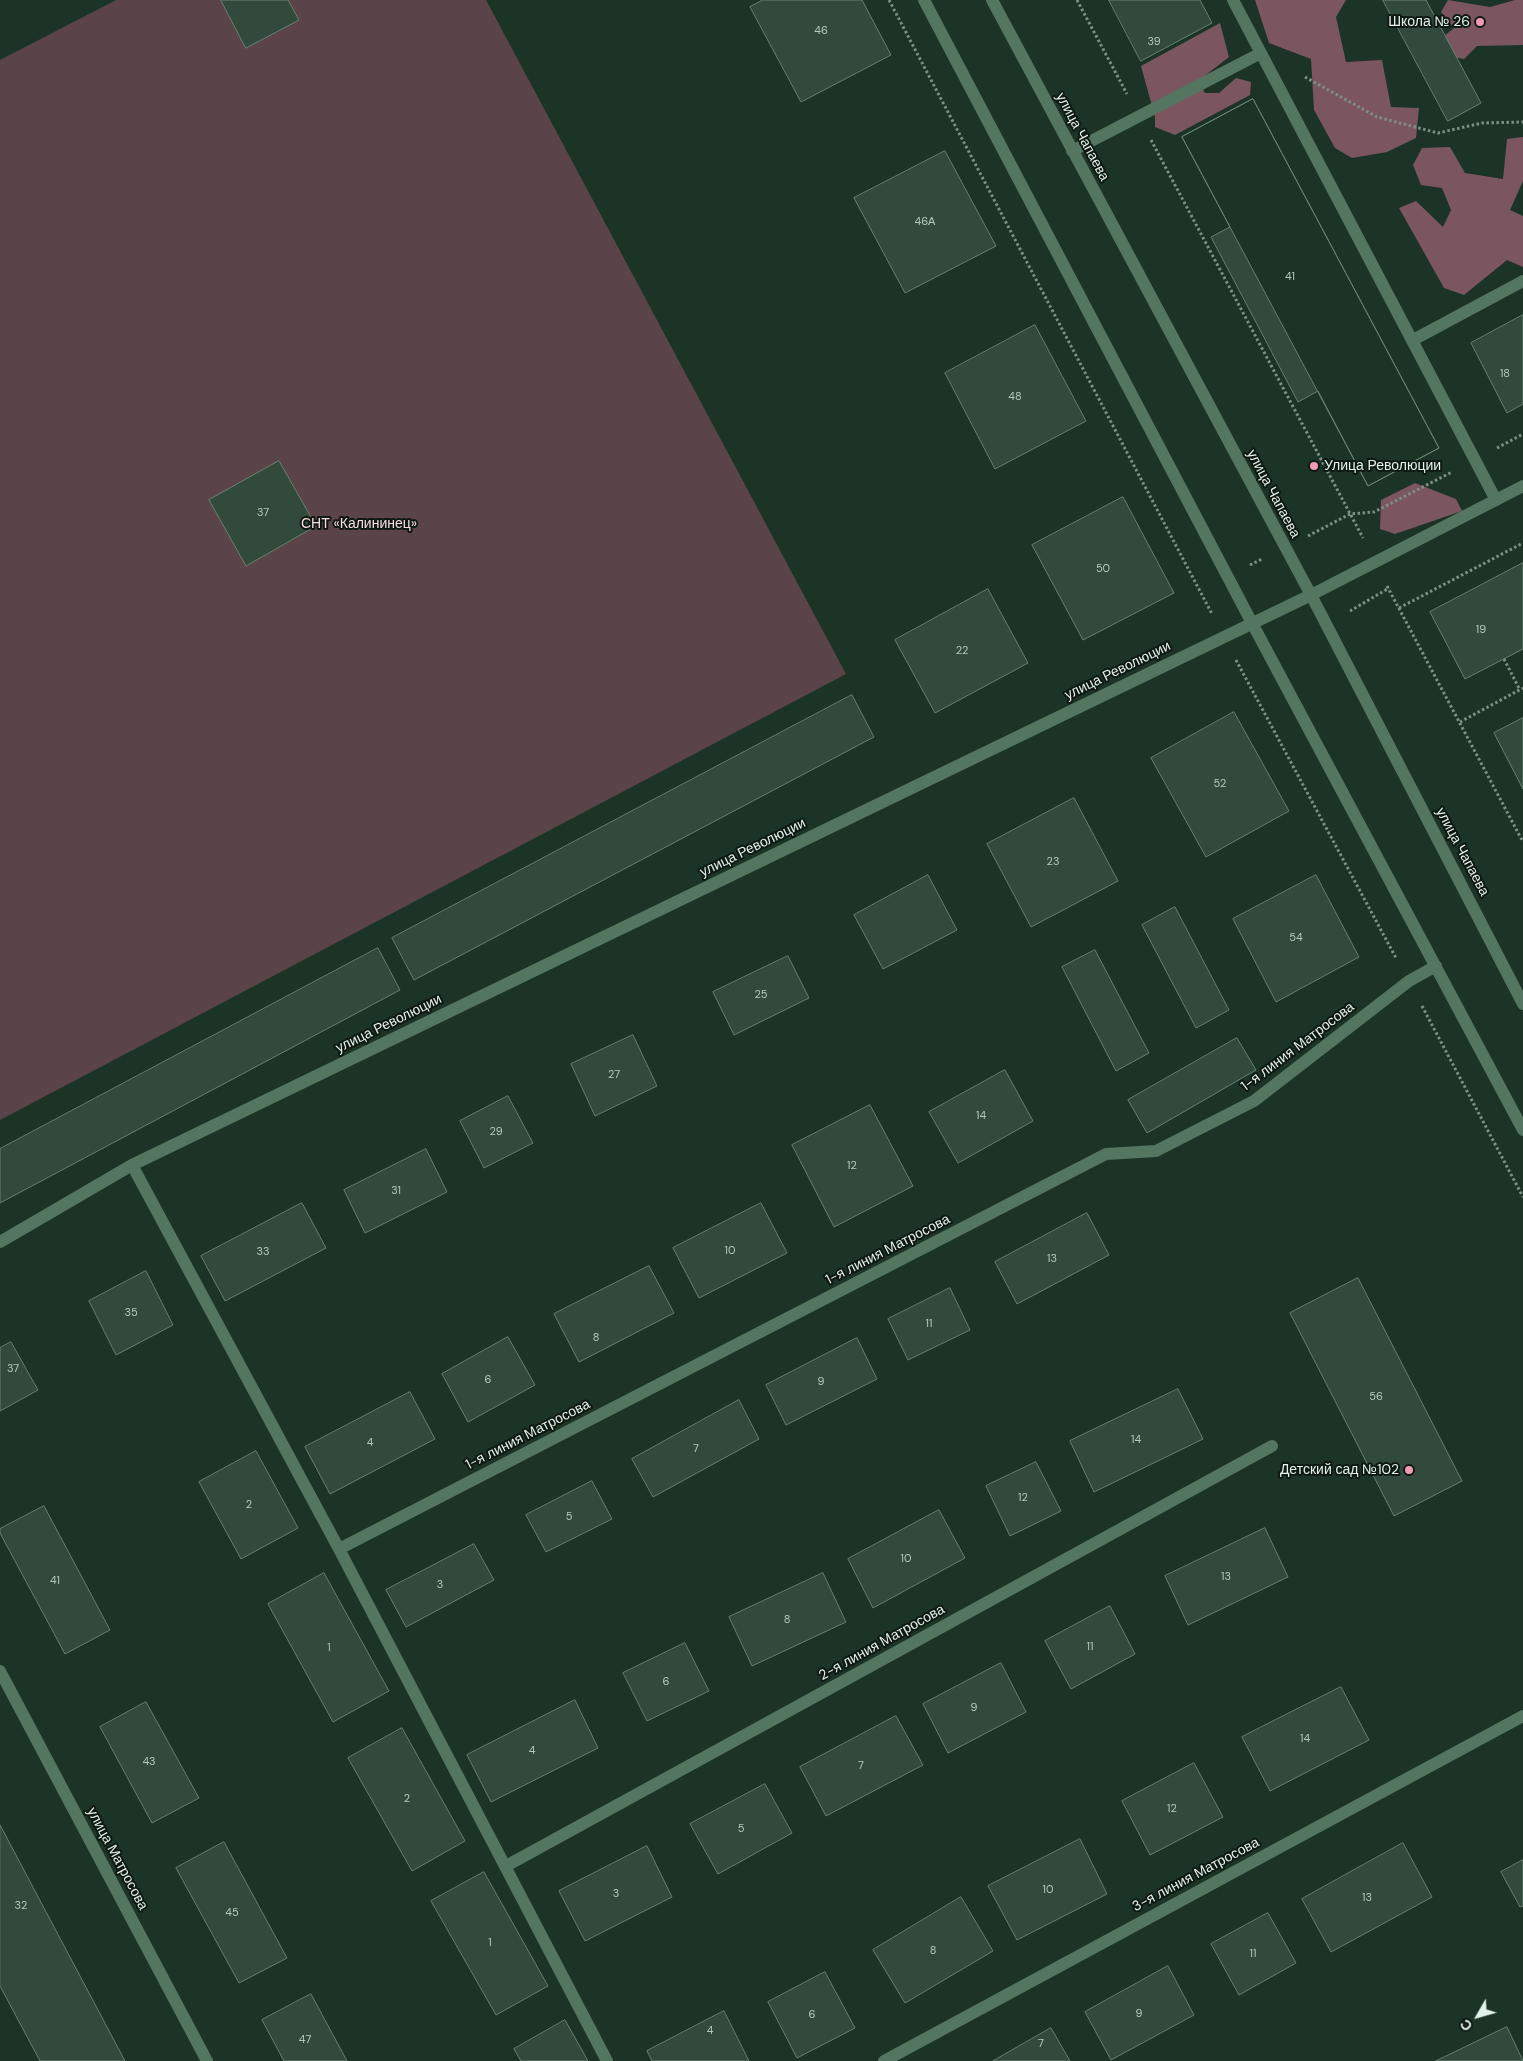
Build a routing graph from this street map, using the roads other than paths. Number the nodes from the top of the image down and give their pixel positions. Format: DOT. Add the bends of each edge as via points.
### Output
graph roads {
  1 [pos="924,0"];
  2 [pos="992,0"];
  3 [pos="1233,0"];
  4 [pos="1261,53"];
  5 [pos="1072,151"];
  6 [pos="1523,281"];
  7 [pos="1413,340"];
  8 [pos="1523,486"];
  9 [pos="1496,500"];
  10 [pos="1311,595"];
  11 [pos="1252,623"];
  12 [pos="1436,966"];
  13 [pos="1521,997"];
  14 [pos="1523,1130"];
  15 [pos="132,1165"];
  16 [pos="0,1242"];
  17 [pos="1272,1446"];
  18 [pos="339,1549"];
  19 [pos="0,1671"];
  20 [pos="1523,1716"];
  21 [pos="506,1866"];
  22 [pos="207,2061"];
  23 [pos="607,2061"];
  24 [pos="884,2061"];
  1 -- 11 [label="street"];
  2 -- 5 [label="street, улица Чапаева"];
  3 -- 4 [label="street"];
  4 -- 5 [label="street"];
  4 -- 7 [label="street"];
  5 -- 10 [label="street, улица Чапаева"];
  6 -- 7 [label="street"];
  7 -- 9 [label="street"];
  8 -- 9 [label="street, улица Революции"];
  9 -- 10 [label="street, улица Революции"];
  10 -- 11 [label="street, улица Революции"];
  10 -- 13 [label="street, улица Чапаева"];
  11 -- 12 [label="street"];
  11 -- 15 [label="street, улица Революции"];
  12 -- 14 [label="street"];
  12 -- 18 [label="street, 1-я линия Матросова" via="1409,981 1254,1101 1156,1151 1106,1154"];
  15 -- 16 [label="street, улица Революции"];
  15 -- 18 [label="street"];
  17 -- 21 [label="street, 2-я линия Матросова"];
  18 -- 21 [label="street"];
  19 -- 22 [label="street, улица Матросова"];
  20 -- 24 [label="street, 3-я линия Матросова"];
  21 -- 23 [label="street"];
}
